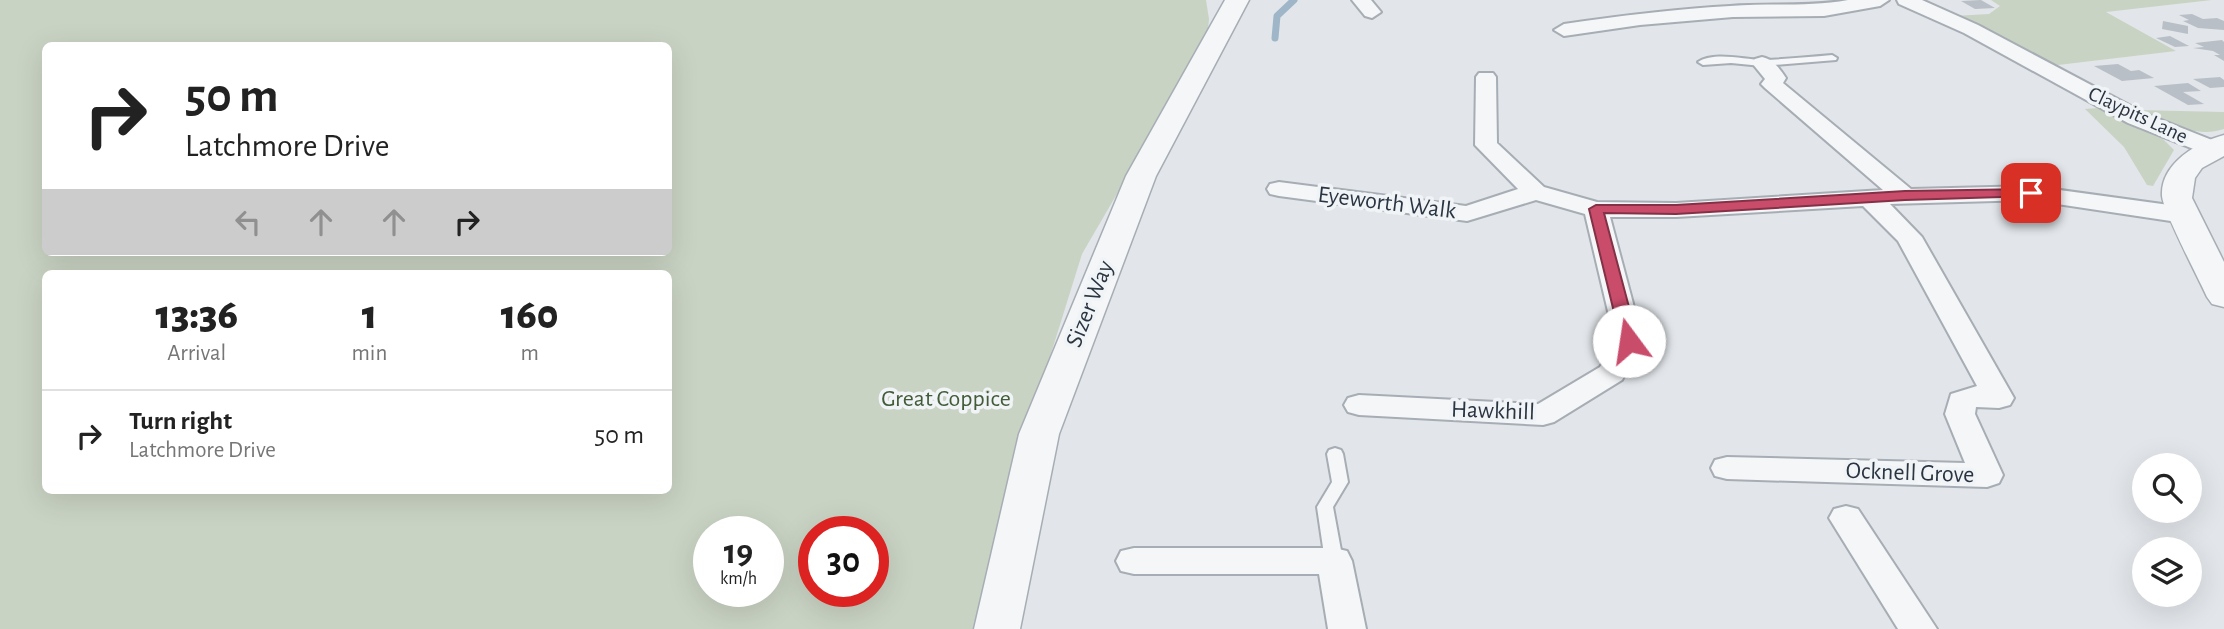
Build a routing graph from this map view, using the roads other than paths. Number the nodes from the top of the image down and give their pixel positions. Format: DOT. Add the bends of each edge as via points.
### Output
graph roads {
  1 [pos="1237,0"];
  2 [pos="1880,0"];
  3 [pos="1906,0"];
  4 [pos="1564,30"];
  5 [pos="1832,58"];
  6 [pos="1703,62"];
  7 [pos="1762,63"];
  8 [pos="1486,77"];
  9 [pos="2219,147"];
  10 [pos="1279,190"];
  11 [pos="1535,192"];
  12 [pos="1905,195"];
  13 [pos="1869,198"];
  14 [pos="1596,209"];
  15 [pos="2184,215"];
  16 [pos="2224,297"];
  17 [pos="1359,405"];
  18 [pos="1335,454"];
  19 [pos="1727,468"];
  20 [pos="1846,518"];
  21 [pos="1134,561"];
  22 [pos="1334,561"];
  23 [pos="997,629"];
  24 [pos="1347,629"];
  25 [pos="1918,629"];
  1 -- 23 [label="street, Sizer Way" via="1141,176 1039,434"];
  2 -- 4 [label="street" via="1824,10 1733,10"];
  3 -- 9 [label="street, Claypits Lane" via="1971,29 2136,118"];
  5 -- 7 [label="lane"];
  6 -- 7 [label="lane"];
  7 -- 12 [label="street" via="1776,78 1772,84"];
  8 -- 11 [label="street" via="1486,145"];
  9 -- 15 [label="street, Claypits Lane" via="2192,162 2180,177 2177,198"];
  10 -- 11 [label="street, Eyeworth Walk" via="1467,214"];
  11 -- 14 [label="street"];
  12 -- 13 [label="street"];
  12 -- 15 [label="street" via="2031,193"];
  13 -- 14 [label="street"];
  13 -- 19 [label="street, Ocknell Grove" via="1909,237 1999,398 1976,396 1962,401 1960,414 1987,475"];
  14 -- 17 [label="street, Hawkhill" via="1629,341 1611,373 1543,415"];
  15 -- 16 [label="street, Claypits Lane"];
  18 -- 22 [label="lane" via="1340,482 1325,507"];
  20 -- 25 [label="street"];
  21 -- 22 [label="street"];
  22 -- 24 [label="street"];
}
